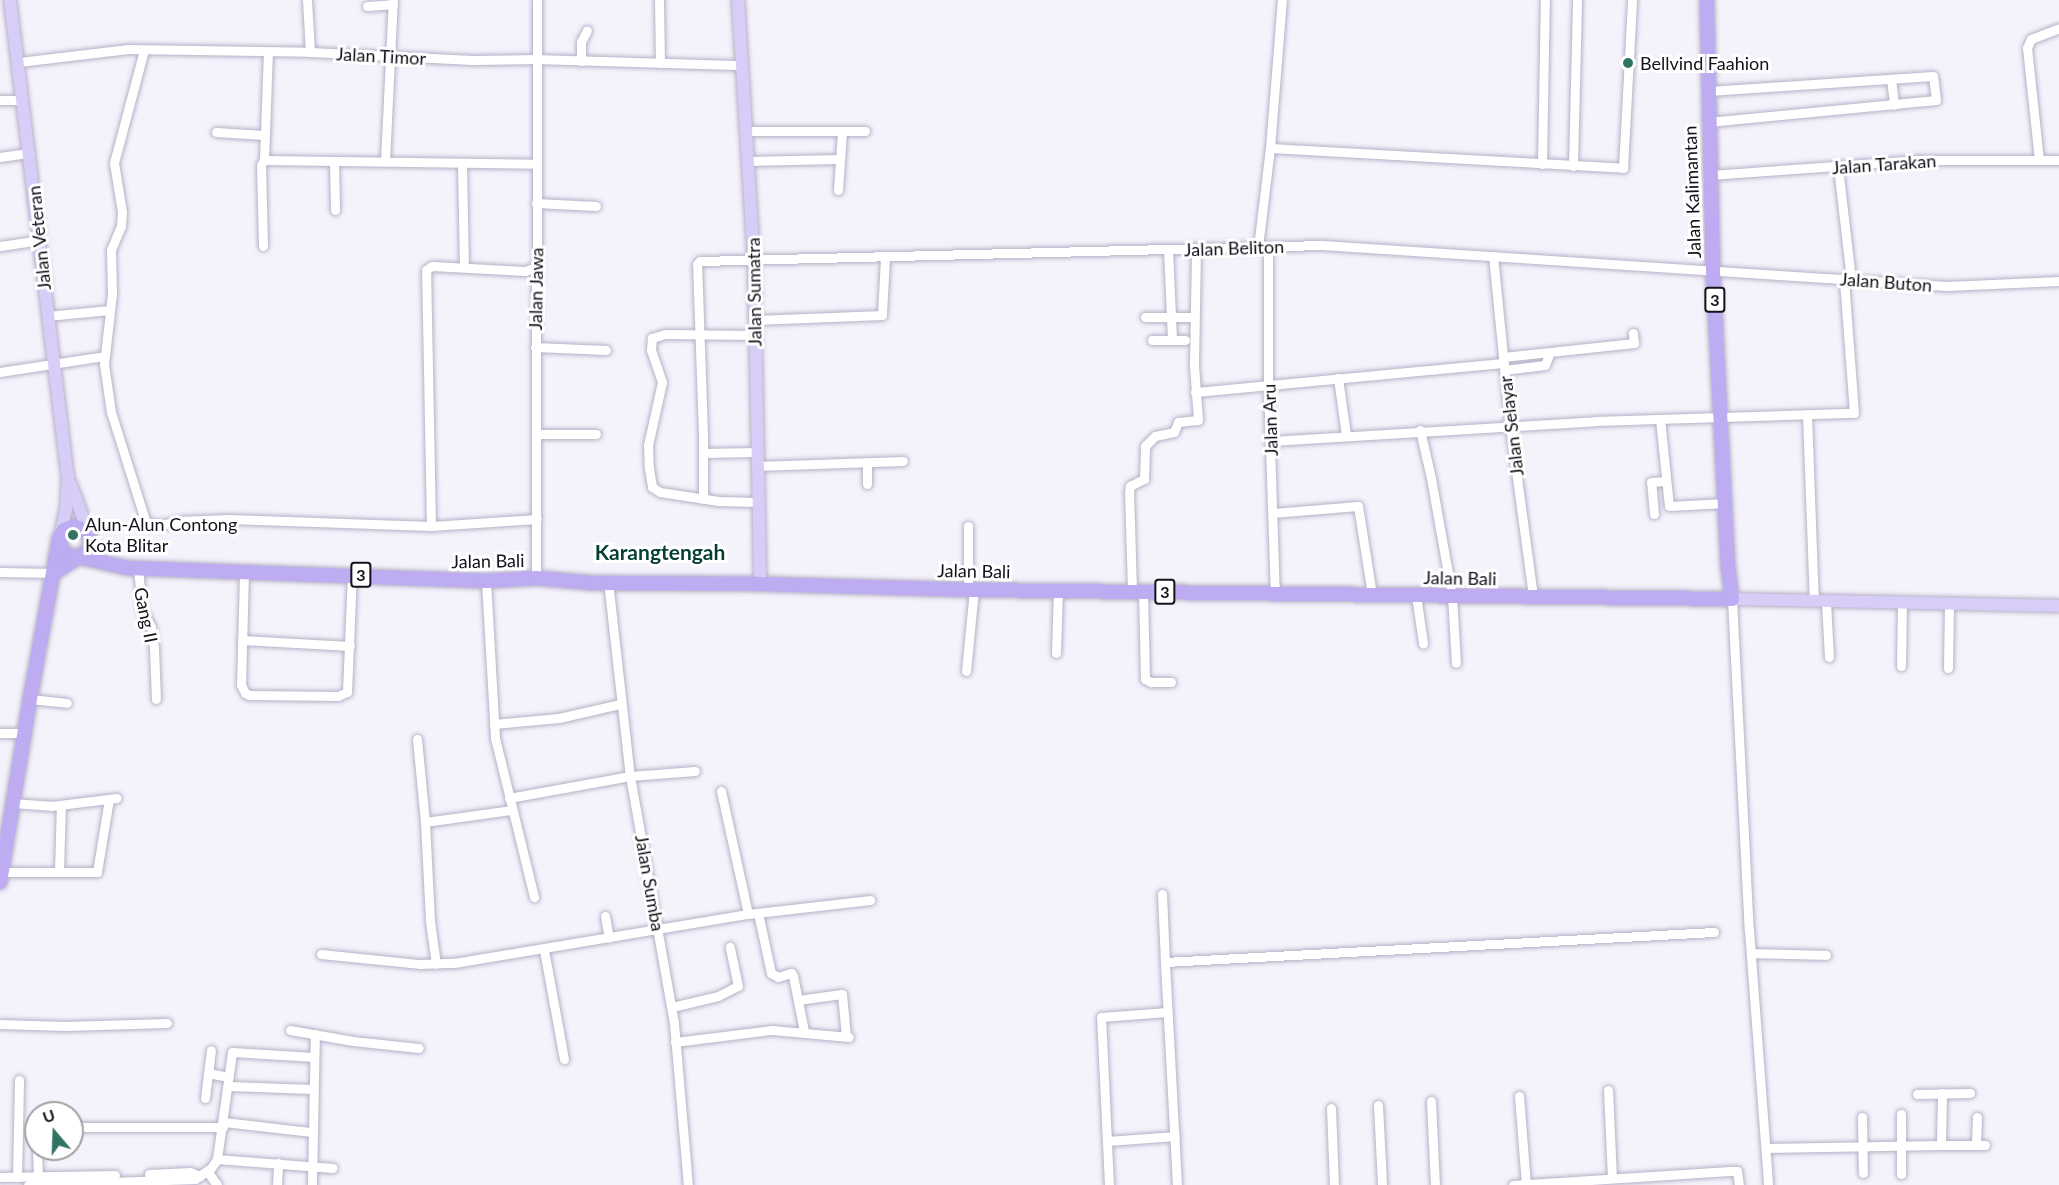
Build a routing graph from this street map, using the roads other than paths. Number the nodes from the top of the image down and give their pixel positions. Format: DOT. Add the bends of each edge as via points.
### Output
graph roads {
  1 [pos="10,0"];
  2 [pos="307,0"];
  3 [pos="537,0"];
  4 [pos="659,0"];
  5 [pos="738,0"];
  6 [pos="1282,0"];
  7 [pos="1545,0"];
  8 [pos="1576,0"];
  9 [pos="1632,0"];
  10 [pos="1707,0"];
  11 [pos="393,2"];
  12 [pos="367,6"];
  13 [pos="2059,28"];
  14 [pos="587,30"];
  15 [pos="143,50"];
  16 [pos="268,52"];
  17 [pos="310,52"];
  18 [pos="391,57"];
  19 [pos="535,59"];
  20 [pos="581,61"];
  21 [pos="19,62"];
  22 [pos="660,63"];
  23 [pos="743,65"];
  24 [pos="1891,79"];
  25 [pos="1708,92"];
  26 [pos="0,100"];
  27 [pos="23,100"];
  28 [pos="1894,105"];
  29 [pos="1708,122"];
  30 [pos="865,130"];
  31 [pos="748,131"];
  32 [pos="843,131"];
  33 [pos="216,132"];
  34 [pos="264,135"];
  35 [pos="1270,148"];
  36 [pos="30,153"];
  37 [pos="0,157"];
  38 [pos="840,159"];
  39 [pos="264,160"];
  40 [pos="2039,160"];
  41 [pos="2059,160"];
  42 [pos="334,161"];
  43 [pos="385,161"];
  44 [pos="749,161"];
  45 [pos="462,164"];
  46 [pos="537,164"];
  47 [pos="1542,164"];
  48 [pos="1573,166"];
  49 [pos="1838,167"];
  50 [pos="1710,175"];
  51 [pos="838,190"];
  52 [pos="536,203"];
  53 [pos="596,206"];
  54 [pos="335,210"];
  55 [pos="40,240"];
  56 [pos="0,246"];
  57 [pos="263,246"];
  58 [pos="1258,247"];
  59 [pos="1268,247"];
  60 [pos="1196,249"];
  61 [pos="1168,250"];
  62 [pos="1492,256"];
  63 [pos="885,257"];
  64 [pos="754,260"];
  65 [pos="464,266"];
  66 [pos="536,267"];
  67 [pos="1713,270"];
  68 [pos="1848,280"];
  69 [pos="2059,281"];
  70 [pos="107,310"];
  71 [pos="47,316"];
  72 [pos="1145,317"];
  73 [pos="1170,317"];
  74 [pos="1192,317"];
  75 [pos="755,320"];
  76 [pos="1633,333"];
  77 [pos="699,334"];
  78 [pos="755,335"];
  79 [pos="1152,340"];
  80 [pos="1172,340"];
  81 [pos="1185,340"];
  82 [pos="535,347"];
  83 [pos="606,350"];
  84 [pos="101,357"];
  85 [pos="1548,357"];
  86 [pos="54,363"];
  87 [pos="1504,363"];
  88 [pos="0,372"];
  89 [pos="1338,378"];
  90 [pos="1268,386"];
  91 [pos="1195,392"];
  92 [pos="1807,414"];
  93 [pos="1722,418"];
  94 [pos="1660,419"];
  95 [pos="1510,426"];
  96 [pos="1420,430"];
  97 [pos="536,434"];
  98 [pos="596,434"];
  99 [pos="1346,435"];
  100 [pos="1271,441"];
  101 [pos="756,452"];
  102 [pos="703,453"];
  103 [pos="903,461"];
  104 [pos="867,464"];
  105 [pos="757,466"];
  106 [pos="68,476"];
  107 [pos="1666,482"];
  108 [pos="867,484"];
  109 [pos="703,499"];
  110 [pos="759,502"];
  111 [pos="1725,503"];
  112 [pos="1273,513"];
  113 [pos="1654,514"];
  114 [pos="537,519"];
  115 [pos="431,526"];
  116 [pos="968,526"];
  117 [pos="90,537"];
  118 [pos="59,539"];
  119 [pos="79,557"];
  120 [pos="133,568"];
  121 [pos="0,572"];
  122 [pos="54,573"];
  123 [pos="244,573"];
  124 [pos="352,575"];
  125 [pos="536,578"];
  126 [pos="486,581"];
  127 [pos="600,582"];
  128 [pos="760,584"];
  129 [pos="971,590"];
  130 [pos="1058,590"];
  131 [pos="1138,591"];
  132 [pos="1275,593"];
  133 [pos="1372,594"];
  134 [pos="1416,595"];
  135 [pos="1452,596"];
  136 [pos="1533,597"];
  137 [pos="1732,599"];
  138 [pos="1820,602"];
  139 [pos="1902,603"];
  140 [pos="1949,605"];
  141 [pos="2059,606"];
  142 [pos="1465,638"];
  143 [pos="242,640"];
  144 [pos="1454,640"];
  145 [pos="1423,643"];
  146 [pos="350,646"];
  147 [pos="1056,653"];
  148 [pos="1829,657"];
  149 [pos="1456,663"];
  150 [pos="1901,666"];
  151 [pos="1948,668"];
  152 [pos="966,671"];
  153 [pos="1171,682"];
  154 [pos="30,699"];
  155 [pos="156,699"];
  156 [pos="67,703"];
  157 [pos="620,704"];
  158 [pos="494,724"];
  159 [pos="0,733"];
  160 [pos="24,733"];
  161 [pos="417,739"];
  162 [pos="695,771"];
  163 [pos="630,776"];
  164 [pos="722,791"];
  165 [pos="509,798"];
  166 [pos="12,803"];
  167 [pos="62,805"];
  168 [pos="512,810"];
  169 [pos="425,822"];
  170 [pos="59,871"];
  171 [pos="0,879"];
  172 [pos="1162,894"];
  173 [pos="534,897"];
  174 [pos="870,900"];
  175 [pos="753,913"];
  176 [pos="605,916"];
  177 [pos="659,929"];
  178 [pos="1714,932"];
  179 [pos="609,938"];
  180 [pos="730,947"];
  181 [pos="544,950"];
  182 [pos="1752,953"];
  183 [pos="321,954"];
  184 [pos="1826,954"];
  185 [pos="1165,962"];
  186 [pos="436,964"];
  187 [pos="798,1000"];
  188 [pos="672,1008"];
  189 [pos="1167,1012"];
  190 [pos="166,1023"];
  191 [pos="0,1024"];
  192 [pos="290,1030"];
  193 [pos="804,1031"];
  194 [pos="315,1034"];
  195 [pos="675,1042"];
  196 [pos="419,1048"];
  197 [pos="211,1050"];
  198 [pos="314,1057"];
  199 [pos="564,1059"];
  200 [pos="208,1073"];
  201 [pos="20,1080"];
  202 [pos="229,1081"];
  203 [pos="312,1089"];
  204 [pos="1608,1090"];
  205 [pos="1942,1093"];
  206 [pos="1970,1093"];
  207 [pos="1917,1094"];
  208 [pos="1519,1096"];
  209 [pos="205,1098"];
  210 [pos="1431,1101"];
  211 [pos="1378,1105"];
  212 [pos="1331,1108"];
  213 [pos="1901,1114"];
  214 [pos="1862,1117"];
  215 [pos="1977,1117"];
  216 [pos="223,1125"];
  217 [pos="84,1127"];
  218 [pos="311,1132"];
  219 [pos="1175,1136"];
  220 [pos="1108,1141"];
  221 [pos="1900,1145"];
  222 [pos="1941,1145"];
  223 [pos="1862,1146"];
  224 [pos="1766,1148"];
  225 [pos="217,1159"];
  226 [pos="37,1161"];
  227 [pos="278,1163"];
  228 [pos="313,1166"];
  229 [pos="333,1168"];
  230 [pos="1863,1173"];
  231 [pos="204,1174"];
  232 [pos="1901,1174"];
  233 [pos="0,1177"];
  234 [pos="17,1177"];
  235 [pos="1612,1177"];
  236 [pos="191,1179"];
  237 [pos="146,1180"];
  238 [pos="38,1182"];
  239 [pos="1526,1184"];
  240 [pos="28,1185"];
  241 [pos="217,1185"];
  242 [pos="278,1185"];
  243 [pos="312,1185"];
  244 [pos="688,1185"];
  245 [pos="1109,1185"];
  246 [pos="1177,1185"];
  247 [pos="1334,1185"];
  248 [pos="1382,1185"];
  249 [pos="1435,1185"];
  250 [pos="1513,1185"];
  251 [pos="1738,1185"];
  252 [pos="1768,1185"];
  1 -- 21 [label="main road, Jalan Veteran"];
  2 -- 17 [label="street"];
  3 -- 19 [label="street, Jalan Jawa"];
  4 -- 22 [label="street"];
  5 -- 23 [label="main road, Jalan Sumatra"];
  6 -- 35 [label="street"];
  7 -- 47 [label="street"];
  8 -- 48 [label="street"];
  9 -- 48 [label="street" via="1624,166 1620,170"];
  10 -- 25 [label="highway, Jalan Kalimantan / 3"];
  11 -- 12 [label="street"];
  11 -- 18 [label="street"];
  13 -- 40 [label="street" via="2031,39 2027,48"];
  14 -- 20 [label="street" via="581,42"];
  15 -- 16 [label="street, Jalan Timor"];
  15 -- 21 [label="street, Jalan Timor"];
  15 -- 70 [label="street" via="114,163 122,212 121,226 111,249 112,294"];
  16 -- 17 [label="street, Jalan Timor"];
  16 -- 34 [label="street"];
  17 -- 18 [label="street, Jalan Timor"];
  18 -- 19 [label="street, Jalan Timor"];
  18 -- 43 [label="street"];
  19 -- 20 [label="street, Jalan Timor"];
  19 -- 46 [label="street, Jalan Jawa"];
  20 -- 22 [label="street, Jalan Timor"];
  21 -- 27 [label="main road, Jalan Veteran"];
  22 -- 23 [label="street, Jalan Timor"];
  23 -- 31 [label="main road, Jalan Sumatra"];
  24 -- 25 [label="street"];
  24 -- 28 [label="street"];
  24 -- 28 [label="street" via="1933,76 1936,100"];
  25 -- 29 [label="highway, Jalan Kalimantan / 3"];
  26 -- 27 [label="street"];
  27 -- 36 [label="main road, Jalan Veteran"];
  28 -- 29 [label="street"];
  29 -- 50 [label="highway, Jalan Kalimantan / 3"];
  30 -- 32 [label="street"];
  31 -- 32 [label="street"];
  31 -- 44 [label="main road, Jalan Sumatra"];
  32 -- 38 [label="street"];
  33 -- 34 [label="street"];
  34 -- 39 [label="street"];
  35 -- 47 [label="street"];
  35 -- 58 [label="street"];
  36 -- 37 [label="street"];
  36 -- 55 [label="main road, Jalan Veteran"];
  38 -- 44 [label="street"];
  38 -- 51 [label="street"];
  39 -- 42 [label="street"];
  39 -- 57 [label="street"];
  40 -- 41 [label="street, Jalan Tarakan"];
  40 -- 49 [label="street, Jalan Tarakan" via="1917,160"];
  42 -- 43 [label="street"];
  42 -- 54 [label="street"];
  43 -- 45 [label="street"];
  44 -- 64 [label="main road, Jalan Sumatra"];
  45 -- 46 [label="street"];
  45 -- 65 [label="street"];
  46 -- 52 [label="street, Jalan Jawa"];
  47 -- 48 [label="street"];
  49 -- 50 [label="street, Jalan Tarakan"];
  49 -- 68 [label="street"];
  50 -- 67 [label="highway, Jalan Kalimantan / 3"];
  52 -- 53 [label="street"];
  52 -- 66 [label="street, Jalan Jawa"];
  55 -- 56 [label="street"];
  55 -- 71 [label="main road, Jalan Veteran"];
  58 -- 59 [label="street, Jalan Beliton"];
  58 -- 60 [label="street, Jalan Beliton"];
  59 -- 62 [label="street, Jalan Beliton" via="1322,245"];
  59 -- 90 [label="street, Jalan Aru"];
  60 -- 61 [label="street, Jalan Beliton"];
  60 -- 91 [label="street"];
  61 -- 63 [label="street, Jalan Beliton"];
  61 -- 73 [label="street"];
  62 -- 67 [label="street, Jalan Beliton"];
  62 -- 87 [label="street, Jalan Selayar"];
  63 -- 64 [label="street, Jalan Beliton"];
  63 -- 75 [label="street" via="882,315"];
  64 -- 75 [label="main road, Jalan Sumatra"];
  64 -- 77 [label="street, Jalan Beliton" via="697,263"];
  65 -- 66 [label="street" via="525,271"];
  65 -- 115 [label="street" via="430,266 426,270"];
  66 -- 82 [label="street, Jalan Jawa"];
  67 -- 68 [label="street, Jalan Buton"];
  67 -- 93 [label="highway, Jalan Kalimantan / 3"];
  68 -- 69 [label="street, Jalan Buton" via="1947,286"];
  68 -- 92 [label="street" via="1855,412"];
  70 -- 71 [label="street"];
  70 -- 84 [label="street"];
  71 -- 86 [label="main road, Jalan Veteran"];
  72 -- 73 [label="street"];
  73 -- 74 [label="street"];
  73 -- 80 [label="street"];
  75 -- 78 [label="main road, Jalan Sumatra"];
  76 -- 87 [label="street" via="1634,343"];
  77 -- 78 [label="street"];
  77 -- 102 [label="street"];
  77 -- 109 [label="street" via="652,338 651,350 662,382 648,445 654,490"];
  78 -- 101 [label="main road, Jalan Sumatra"];
  79 -- 80 [label="street"];
  80 -- 81 [label="street"];
  82 -- 83 [label="street"];
  82 -- 97 [label="street, Jalan Jawa"];
  84 -- 86 [label="street"];
  84 -- 115 [label="street" via="111,412 143,519 149,525 229,519"];
  85 -- 87 [label="street" via="1545,365"];
  86 -- 88 [label="street"];
  86 -- 106 [label="main road, Jalan Veteran"];
  87 -- 89 [label="street"];
  87 -- 95 [label="street, Jalan Selayar"];
  89 -- 90 [label="street"];
  89 -- 99 [label="street"];
  90 -- 91 [label="street"];
  90 -- 100 [label="street, Jalan Aru"];
  91 -- 131 [label="street" via="1198,420 1178,422 1170,435 1155,436 1149,441 1145,446 1144,479 1130,486"];
  92 -- 93 [label="street"];
  92 -- 138 [label="street"];
  93 -- 94 [label="street"];
  93 -- 111 [label="highway, Jalan Kalimantan / 3"];
  94 -- 95 [label="street"];
  94 -- 107 [label="street"];
  95 -- 96 [label="street"];
  95 -- 136 [label="street, Jalan Selayar"];
  96 -- 99 [label="street"];
  96 -- 135 [label="street"];
  97 -- 98 [label="street"];
  97 -- 114 [label="street, Jalan Jawa"];
  99 -- 100 [label="street"];
  100 -- 112 [label="street, Jalan Aru"];
  101 -- 102 [label="street"];
  101 -- 105 [label="main road, Jalan Sumatra"];
  102 -- 109 [label="street"];
  103 -- 104 [label="street"];
  104 -- 105 [label="street"];
  104 -- 108 [label="street"];
  105 -- 110 [label="main road, Jalan Sumatra"];
  106 -- 117 [label="main road, Jalan Veteran"];
  106 -- 118 [label="main road, Jalan Veteran" via="65,520"];
  107 -- 111 [label="street" via="1669,506"];
  107 -- 113 [label="street" via="1651,482"];
  109 -- 110 [label="street"];
  110 -- 128 [label="main road, Jalan Sumatra"];
  111 -- 137 [label="highway, Jalan Kalimantan / 3"];
  112 -- 132 [label="street, Jalan Aru"];
  112 -- 133 [label="street" via="1356,504 1360,509"];
  114 -- 115 [label="street"];
  114 -- 125 [label="street, Jalan Jawa"];
  116 -- 129 [label="street"];
  117 -- 118 [label="highway, 3" via="84,529 74,526 64,530"];
  117 -- 119 [label="highway" via="90,547"];
  117 -- 120 [label="highway, 3" via="103,553"];
  118 -- 119 [label="highway, 3" via="63,552"];
  118 -- 122 [label="highway"];
  119 -- 120 [label="highway, 3"];
  119 -- 122 [label="highway"];
  120 -- 123 [label="highway, Jalan Bali / 3"];
  120 -- 155 [label="street, Gang II" via="142,610 151,627"];
  121 -- 122 [label="street"];
  122 -- 154 [label="highway"];
  123 -- 124 [label="highway, Jalan Bali / 3"];
  123 -- 143 [label="street"];
  124 -- 126 [label="highway, Jalan Bali / 3"];
  124 -- 146 [label="street"];
  125 -- 126 [label="highway, Jalan Bali / 3"];
  125 -- 127 [label="highway, Jalan Bali / 3"];
  126 -- 158 [label="street"];
  127 -- 128 [label="highway, Jalan Bali / 3"];
  127 -- 157 [label="street, Jalan Sumba"];
  128 -- 129 [label="highway, Jalan Bali / 3"];
  129 -- 130 [label="highway, Jalan Bali / 3"];
  129 -- 152 [label="street"];
  130 -- 131 [label="highway, Jalan Bali / 3"];
  130 -- 147 [label="street"];
  131 -- 132 [label="highway, Jalan Bali / 3"];
  131 -- 153 [label="street" via="1145,679"];
  132 -- 133 [label="highway, Jalan Bali / 3"];
  133 -- 134 [label="highway, Jalan Bali / 3"];
  134 -- 135 [label="highway, Jalan Bali / 3"];
  134 -- 145 [label="street"];
  135 -- 136 [label="highway, Jalan Bali / 3"];
  135 -- 144 [label="street"];
  136 -- 137 [label="highway, Jalan Bali / 3"];
  137 -- 138 [label="main road, Jalan Bali"];
  137 -- 182 [label="street"];
  138 -- 139 [label="main road, Jalan Bali"];
  138 -- 148 [label="street"];
  139 -- 140 [label="main road, Jalan Bali"];
  139 -- 150 [label="street"];
  140 -- 141 [label="main road, Jalan Bali"];
  140 -- 151 [label="street"];
  142 -- 144 [label="street"];
  143 -- 146 [label="street"];
  143 -- 146 [label="street" via="241,685 249,695 344,695 349,687"];
  144 -- 149 [label="street"];
  154 -- 156 [label="street"];
  154 -- 160 [label="highway"];
  157 -- 158 [label="street" via="559,718"];
  157 -- 163 [label="street, Jalan Sumba"];
  158 -- 165 [label="street"];
  159 -- 160 [label="street"];
  160 -- 166 [label="highway"];
  161 -- 169 [label="street"];
  162 -- 163 [label="street"];
  163 -- 165 [label="street"];
  163 -- 177 [label="street, Jalan Sumba"];
  164 -- 175 [label="street"];
  165 -- 168 [label="street"];
  166 -- 167 [label="street"];
  166 -- 171 [label="highway"];
  167 -- 170 [label="street"];
  167 -- 170 [label="street" via="113,799 97,872"];
  168 -- 169 [label="street"];
  168 -- 173 [label="street"];
  169 -- 186 [label="street"];
  170 -- 171 [label="street"];
  172 -- 185 [label="street"];
  174 -- 175 [label="street"];
  175 -- 177 [label="street"];
  175 -- 187 [label="street" via="771,973 778,977 790,974"];
  176 -- 179 [label="street"];
  177 -- 179 [label="street"];
  177 -- 188 [label="street, Jalan Sumba"];
  178 -- 185 [label="street"];
  179 -- 181 [label="street"];
  180 -- 188 [label="street" via="738,986 718,996"];
  181 -- 186 [label="street"];
  181 -- 199 [label="street"];
  182 -- 184 [label="street"];
  182 -- 224 [label="street"];
  183 -- 186 [label="street"];
  185 -- 189 [label="street"];
  187 -- 193 [label="street"];
  187 -- 193 [label="street" via="842,994 847,1036"];
  188 -- 195 [label="street, Jalan Sumba"];
  189 -- 219 [label="street"];
  189 -- 220 [label="street" via="1101,1017"];
  190 -- 191 [label="street"];
  192 -- 194 [label="street"];
  193 -- 195 [label="street" via="772,1030"];
  194 -- 196 [label="street"];
  194 -- 198 [label="street"];
  195 -- 244 [label="street, Jalan Sumba"];
  197 -- 200 [label="street"];
  198 -- 202 [label="street" via="234,1051"];
  198 -- 203 [label="street"];
  200 -- 202 [label="street"];
  200 -- 209 [label="street"];
  201 -- 234 [label="street"];
  202 -- 203 [label="street"];
  202 -- 216 [label="street"];
  203 -- 218 [label="street"];
  204 -- 235 [label="street"];
  205 -- 206 [label="street"];
  205 -- 207 [label="street"];
  205 -- 222 [label="street"];
  208 -- 239 [label="street"];
  210 -- 249 [label="street"];
  211 -- 248 [label="street"];
  212 -- 247 [label="street"];
  213 -- 221 [label="street"];
  214 -- 223 [label="street"];
  215 -- 222 [label="street" via="1980,1145"];
  216 -- 217 [label="street"];
  216 -- 218 [label="street"];
  216 -- 225 [label="street"];
  218 -- 228 [label="street"];
  219 -- 220 [label="street"];
  219 -- 246 [label="street"];
  220 -- 245 [label="street"];
  221 -- 222 [label="street"];
  221 -- 223 [label="street"];
  221 -- 232 [label="street"];
  223 -- 224 [label="street"];
  223 -- 230 [label="street"];
  224 -- 252 [label="street"];
  225 -- 227 [label="street"];
  225 -- 231 [label="street"];
  226 -- 238 [label="street"];
  227 -- 228 [label="street"];
  227 -- 242 [label="street"];
  228 -- 229 [label="street"];
  228 -- 243 [label="street"];
  231 -- 236 [label="street"];
  231 -- 241 [label="street"];
  233 -- 234 [label="street"];
  234 -- 238 [label="street"];
  235 -- 239 [label="street"];
  235 -- 251 [label="street" via="1737,1171"];
  236 -- 237 [label="street"];
  237 -- 238 [label="street"];
  238 -- 240 [label="street"];
  239 -- 250 [label="street"];
}
